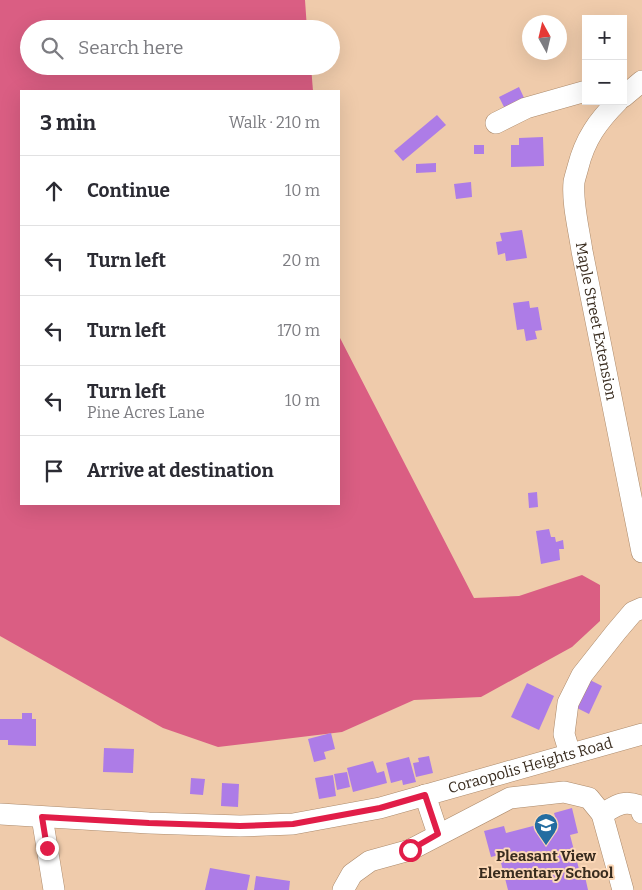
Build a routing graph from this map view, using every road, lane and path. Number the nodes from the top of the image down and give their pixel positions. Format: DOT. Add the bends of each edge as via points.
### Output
graph roads {
  1 [pos="582,92"];
  2 [pos="614,105"];
  3 [pos="496,123"];
  4 [pos="642,552"];
  5 [pos="642,608"];
  6 [pos="642,734"];
  7 [pos="570,754"];
  8 [pos="425,795"];
  9 [pos="642,813"];
  10 [pos="0,814"];
  11 [pos="602,814"];
  12 [pos="42,817"];
  13 [pos="438,834"];
  14 [pos="54,890"];
  15 [pos="343,890"];
  16 [pos="623,890"];
  1 -- 3 [label="street" via="526,108"];
  2 -- 4 [label="street, Maple Street Extension" via="592,131 581,155 574,182 575,211"];
  5 -- 7 [label="street" via="633,612 578,682 568,703 564,734"];
  6 -- 7 [label="street, Coraopolis Heights Road"];
  7 -- 8 [label="street, Coraopolis Heights Road"];
  8 -- 12 [label="street, Coraopolis Heights Road" via="380,808 293,824 240,826"];
  8 -- 13 [label="street"];
  9 -- 11 [label="street" via="640,806 631,802"];
  10 -- 12 [label="street, Coraopolis Heights Road"];
  11 -- 13 [label="street" via="589,798 564,792 510,798"];
  11 -- 16 [label="street"];
  12 -- 14 [label="street"];
  13 -- 15 [label="street" via="410,850 370,860 352,874"];
}
